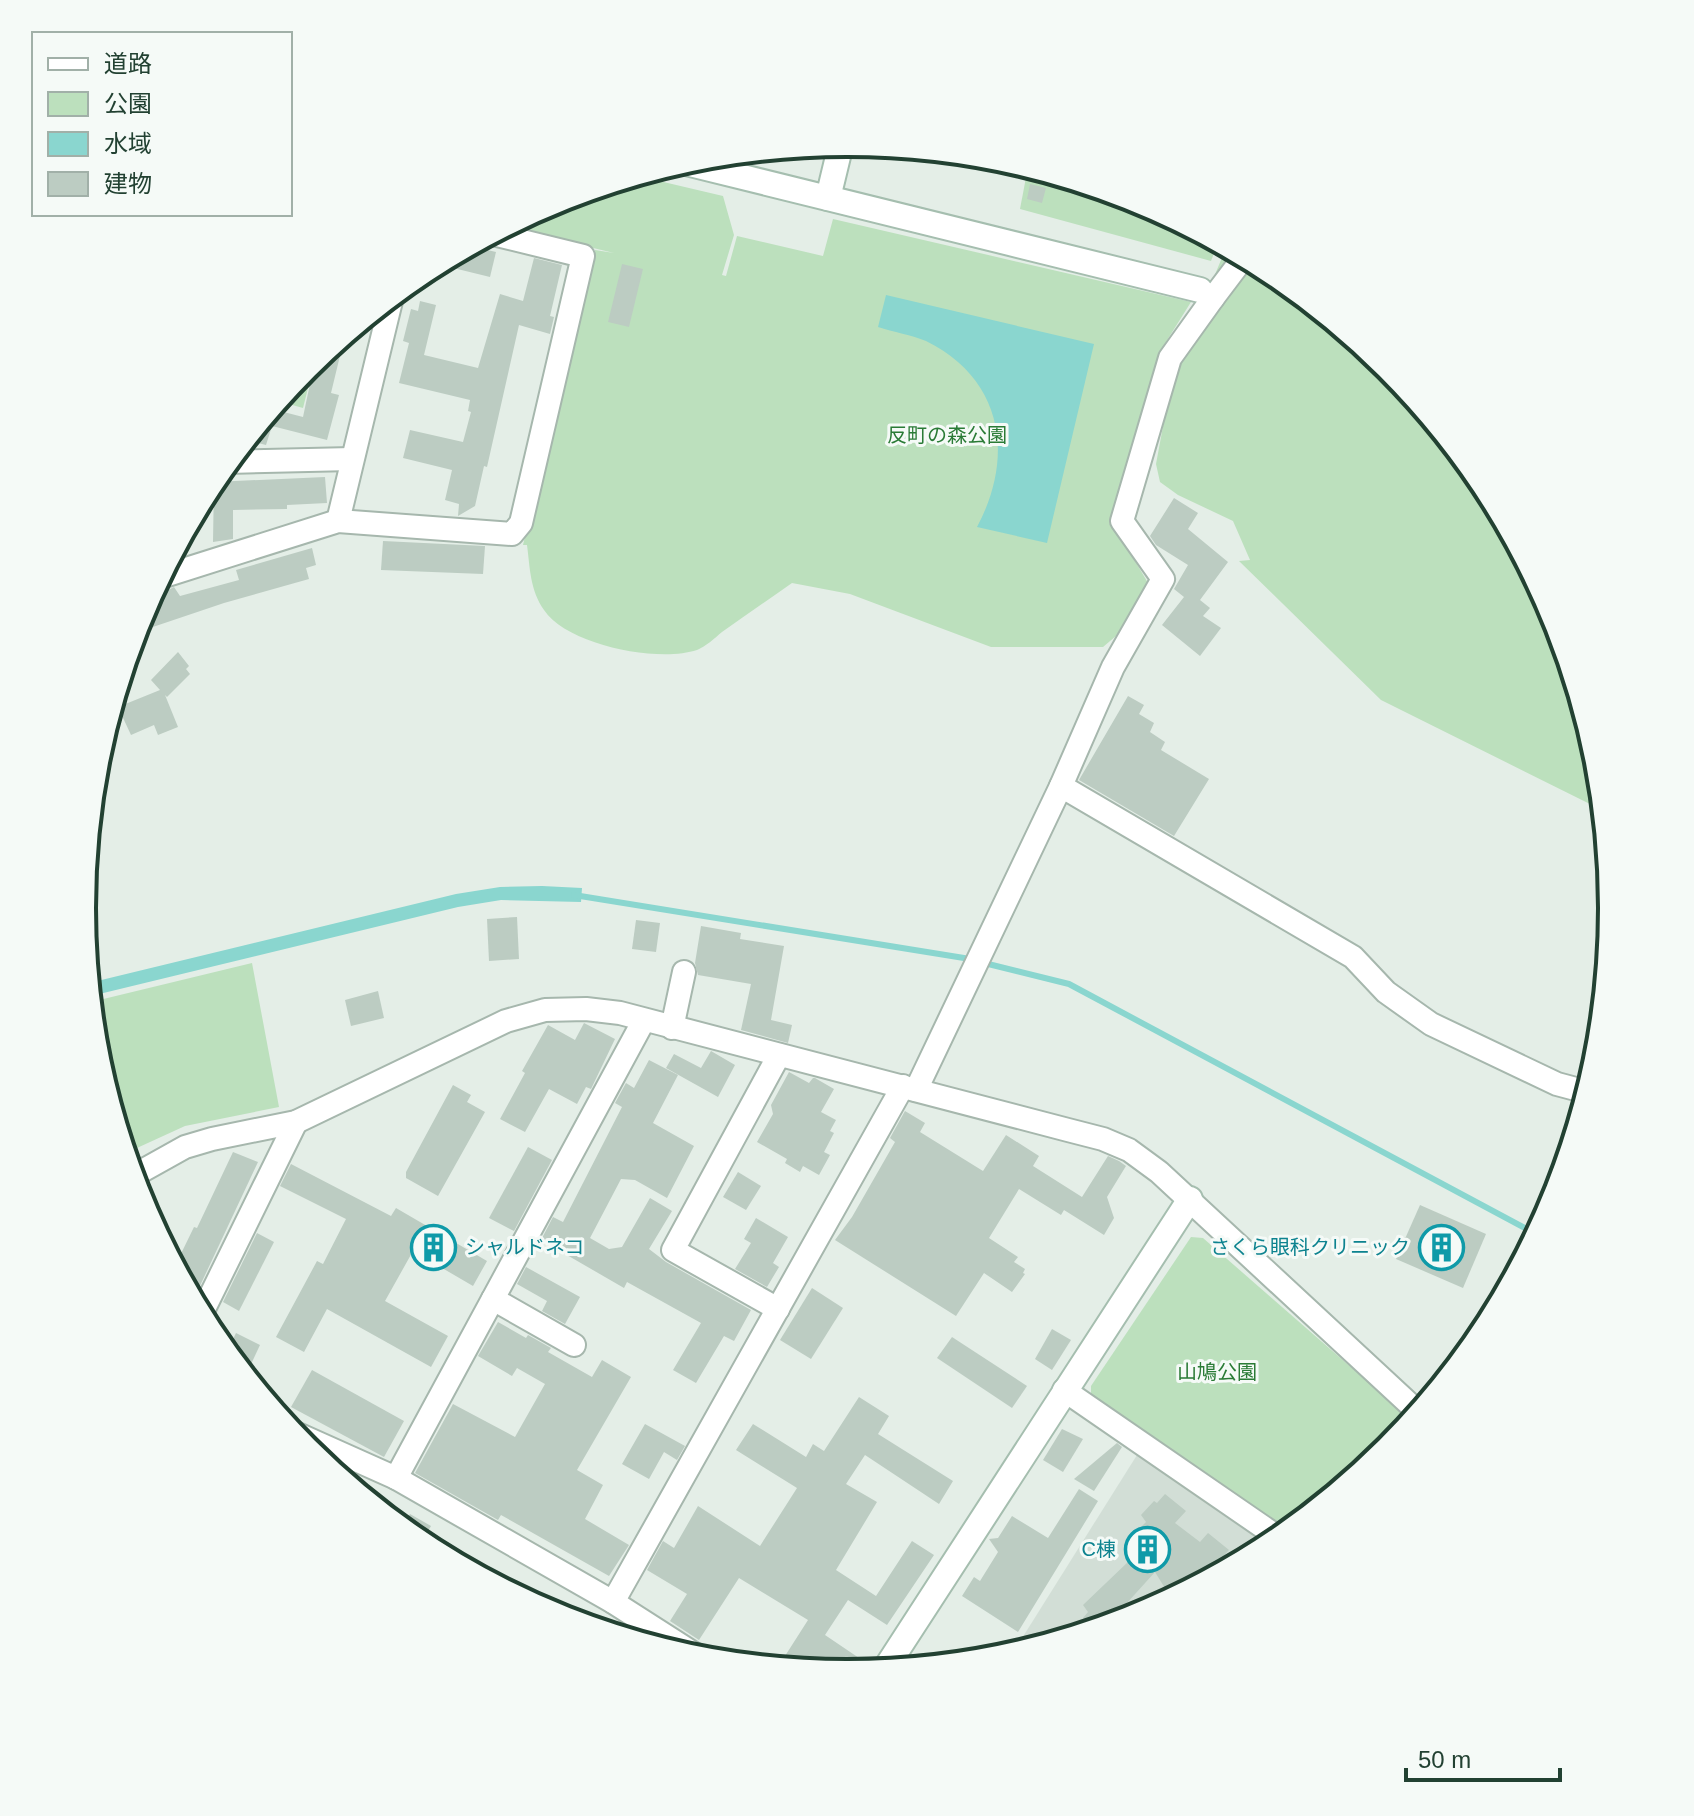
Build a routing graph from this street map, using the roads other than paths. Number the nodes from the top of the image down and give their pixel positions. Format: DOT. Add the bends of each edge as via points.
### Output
graph roads {
  1 [pos="838,157"];
  2 [pos="711,169"];
  3 [pos="828,198"];
  4 [pos="508,238"];
  5 [pos="1235,266"];
  6 [pos="1206,294"];
  7 [pos="388,314"];
  8 [pos="352,459"];
  9 [pos="244,462"];
  10 [pos="338,521"];
  11 [pos="175,573"];
  12 [pos="1061,786"];
  13 [pos="684,972"];
  14 [pos="644,1020"];
  15 [pos="672,1028"];
  16 [pos="779,1055"];
  17 [pos="909,1088"];
  18 [pos="1575,1089"];
  19 [pos="296,1122"];
  20 [pos="144,1170"];
  21 [pos="1190,1199"];
  22 [pos="493,1299"];
  23 [pos="208,1301"];
  24 [pos="778,1309"];
  25 [pos="574,1345"];
  26 [pos="1064,1390"];
  27 [pos="1410,1405"];
  28 [pos="322,1445"];
  29 [pos="396,1478"];
  30 [pos="1267,1530"];
  31 [pos="613,1602"];
  32 [pos="667,1637"];
  33 [pos="893,1657"];
  1 -- 3 [label="street"];
  2 -- 3 [label="street"];
  3 -- 6 [label="street"];
  4 -- 10 [label="street" via="583,256 521,523 512,534"];
  5 -- 6 [label="street"];
  6 -- 12 [label="street" via="1170,358 1122,521 1163,579 1113,667"];
  7 -- 8 [label="street"];
  8 -- 9 [label="street"];
  8 -- 10 [label="street"];
  10 -- 11 [label="street"];
  12 -- 17 [label="street" via="971,974"];
  12 -- 18 [label="street" via="1353,957 1386,992 1431,1024"];
  13 -- 15 [label="street"];
  14 -- 15 [label="street"];
  14 -- 19 [label="street" via="586,1009 519,1017"];
  14 -- 22 [label="street"];
  15 -- 16 [label="street"];
  16 -- 17 [label="street"];
  16 -- 24 [label="street" via="673,1250"];
  17 -- 21 [label="street" via="1103,1139 1129,1150"];
  17 -- 24 [label="street"];
  19 -- 20 [label="street" via="185,1147"];
  19 -- 23 [label="street"];
  21 -- 26 [label="street"];
  21 -- 27 [label="street"];
  22 -- 25 [label="street"];
  22 -- 29 [label="street"];
  24 -- 31 [label="street"];
  26 -- 30 [label="street"];
  26 -- 33 [label="street"];
  28 -- 29 [label="street"];
  29 -- 31 [label="street"];
  31 -- 32 [label="street"];
}
